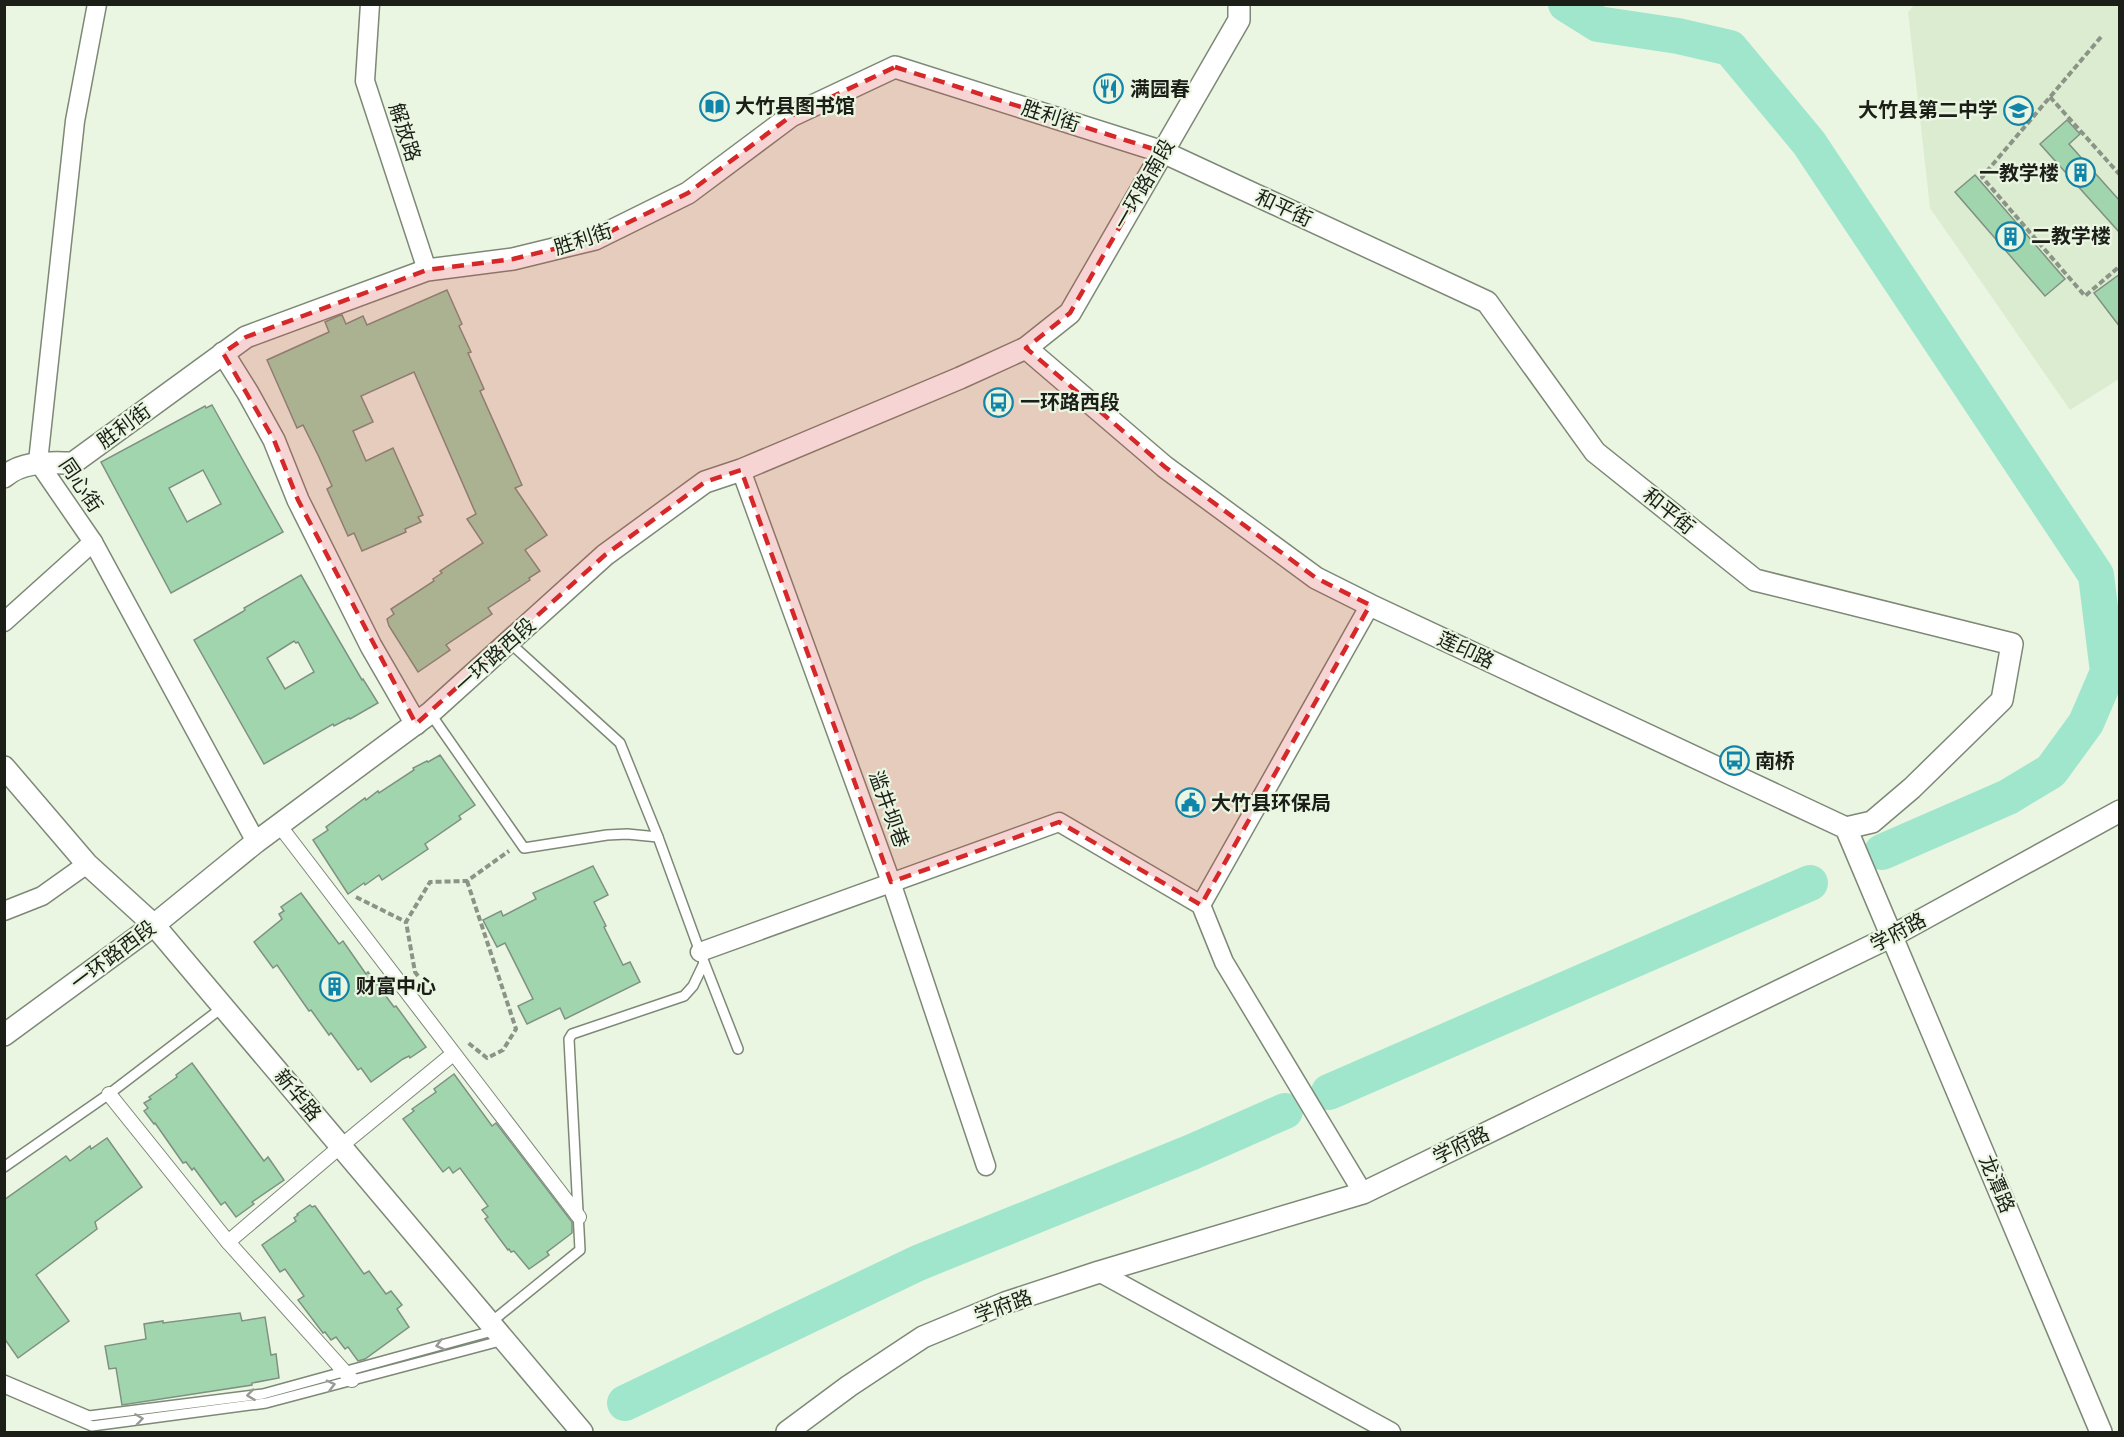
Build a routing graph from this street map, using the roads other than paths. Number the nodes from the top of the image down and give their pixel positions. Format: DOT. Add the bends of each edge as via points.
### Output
graph roads {
  1 [pos="98,4"];
  2 [pos="370,4"];
  3 [pos="1239,4"];
  4 [pos="1163,152"];
  5 [pos="427,270"];
  6 [pos="1026,348"];
  7 [pos="223,353"];
  8 [pos="38,462"];
  9 [pos="741,470"];
  10 [pos="4,477"];
  11 [pos="93,542"];
  12 [pos="1370,605"];
  13 [pos="4,622"];
  14 [pos="510,643"];
  15 [pos="423,719"];
  16 [pos="4,767"];
  17 [pos="2120,812"];
  18 [pos="279,825"];
  19 [pos="1846,828"];
  20 [pos="658,837"];
  21 [pos="256,842"];
  22 [pos="87,864"];
  23 [pos="891,882"];
  24 [pos="1201,905"];
  25 [pos="4,911"];
  26 [pos="154,925"];
  27 [pos="1892,936"];
  28 [pos="702,958"];
  29 [pos="223,1007"];
  30 [pos="4,1035"];
  31 [pos="738,1049"];
  32 [pos="453,1054"];
  33 [pos="109,1094"];
  34 [pos="341,1146"];
  35 [pos="986,1166"];
  36 [pos="4,1167"];
  37 [pos="1363,1193"];
  38 [pos="579,1217"];
  39 [pos="228,1242"];
  40 [pos="1099,1272"];
  41 [pos="497,1331"];
  42 [pos="348,1376"];
  43 [pos="4,1380"];
  44 [pos="4,1388"];
  45 [pos="582,1432"];
  46 [pos="787,1432"];
  47 [pos="1390,1432"];
  48 [pos="2102,1432"];
  1 -- 8 [label="street, 同心街" via="75,121"];
  2 -- 5 [label="street, 解放路" via="365,81"];
  3 -- 4 [label="street, 一环路南段" via="1239,20"];
  4 -- 5 [label="street, 胜利街" via="895,67 791,116 688,193 595,239 513,259"];
  4 -- 6 [label="street, 一环路南段" via="1070,313"];
  4 -- 19 [label="street, 和平街" via="1488,302 1595,452 1755,580 2012,644 2002,700 1872,822"];
  5 -- 7 [label="street, 胜利街" via="246,337"];
  6 -- 9 [label="street, 一环路西段"];
  6 -- 12 [label="street, 莲印路" via="1165,467 1316,578"];
  7 -- 8 [label="street, 胜利街" via="74,463"];
  7 -- 15 [label="street" via="274,440 297,500 371,646"];
  8 -- 10 [label="street, 胜利街"];
  8 -- 11 [label="street, 同心街"];
  9 -- 14 [label="street, 一环路西段" via="705,482 605,555"];
  9 -- 23 [label="street, 滥井坝巷"];
  11 -- 13 [label="street"];
  11 -- 21 [label="street, 同心街"];
  12 -- 19 [label="street, 莲印路"];
  12 -- 24 [label="street"];
  14 -- 15 [label="street, 一环路西段"];
  14 -- 20 [label="lane" via="620,743"];
  15 -- 18 [label="street, 一环路西段"];
  15 -- 20 [label="lane" via="524,848 607,835"];
  16 -- 22 [label="street, 新华路"];
  17 -- 27 [label="street, 学府路"];
  18 -- 21 [label="street, 一环路西段"];
  18 -- 32 [label="street"];
  19 -- 27 [label="street"];
  20 -- 28 [label="lane"];
  21 -- 26 [label="street, 一环路西段"];
  22 -- 25 [label="street" via="42,896"];
  22 -- 26 [label="street, 新华路"];
  23 -- 24 [label="street" via="1059,822"];
  23 -- 28 [label="street"];
  23 -- 35 [label="street, 滥井坝巷"];
  24 -- 37 [label="street" via="1224,962"];
  26 -- 29 [label="street, 新华路"];
  26 -- 30 [label="street, 一环路西段"];
  27 -- 37 [label="street, 学府路"];
  27 -- 48 [label="street, 龙潭路"];
  28 -- 31 [label="lane"];
  28 -- 38 [label="lane" via="693,986 684,996 572,1034 569,1039"];
  29 -- 33 [label="lane"];
  29 -- 34 [label="street, 新华路"];
  32 -- 34 [label="street"];
  32 -- 38 [label="street"];
  33 -- 36 [label="lane"];
  33 -- 39 [label="street"];
  34 -- 39 [label="street"];
  34 -- 41 [label="street, 新华路"];
  37 -- 40 [label="street, 学府路"];
  38 -- 41 [label="lane" via="580,1250"];
  39 -- 42 [label="street"];
  40 -- 46 [label="street, 学府路" via="1005,1303 923,1337"];
  40 -- 47 [label="street"];
  41 -- 42 [label="lane"];
  41 -- 45 [label="street, 新华路"];
  42 -- 43 [label="lane, one-way" via="263,1394 89,1416"];
  44 -- 42 [label="lane, one-way" via="92,1426 266,1402"];
}
